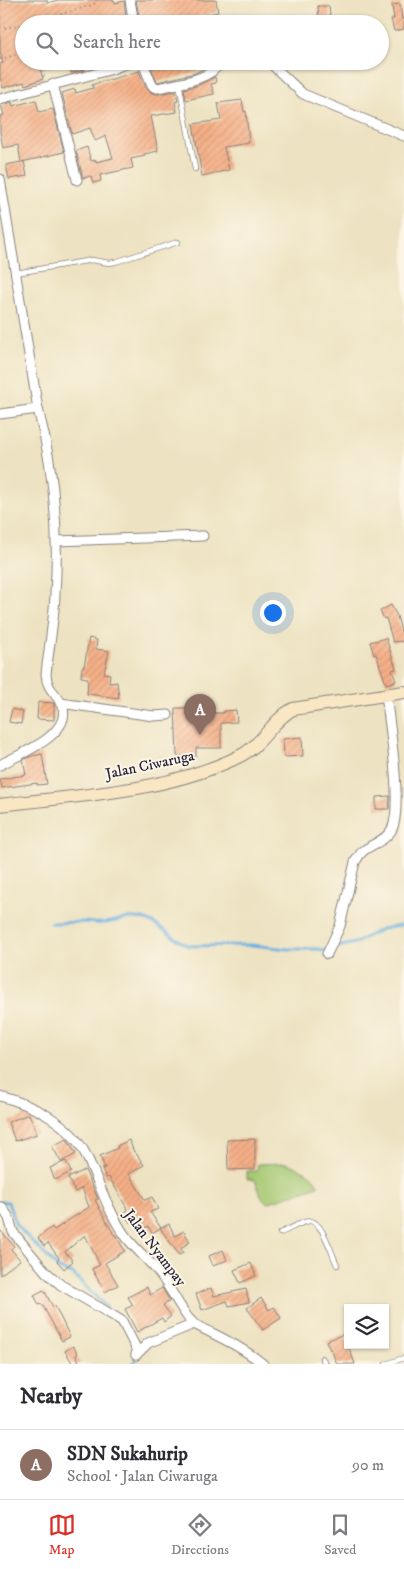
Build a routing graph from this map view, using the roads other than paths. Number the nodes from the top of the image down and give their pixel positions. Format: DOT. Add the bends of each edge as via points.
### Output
graph roads {
  1 [pos="130,0"];
  2 [pos="132,15"];
  3 [pos="110,70"];
  4 [pos="146,70"];
  5 [pos="214,70"];
  6 [pos="278,70"];
  7 [pos="179,83"];
  8 [pos="50,85"];
  9 [pos="0,99"];
  10 [pos="404,136"];
  11 [pos="195,169"];
  12 [pos="0,179"];
  13 [pos="77,180"];
  14 [pos="4,234"];
  15 [pos="178,242"];
  16 [pos="16,273"];
  17 [pos="38,408"];
  18 [pos="0,414"];
  19 [pos="202,536"];
  20 [pos="56,541"];
  21 [pos="404,692"];
  22 [pos="386,694"];
  23 [pos="60,703"];
  24 [pos="168,715"];
  25 [pos="0,764"];
  26 [pos="0,805"];
  27 [pos="327,954"];
  28 [pos="0,1096"];
  29 [pos="0,1207"];
  30 [pos="280,1233"];
  31 [pos="337,1265"];
  32 [pos="194,1324"];
  33 [pos="322,1358"];
  34 [pos="404,1358"];
  35 [pos="263,1364"];
  36 [pos="326,1364"];
  37 [pos="386,1364"];
  1 -- 2 [label="street"];
  3 -- 8 [label="street"];
  4 -- 7 [label="street" via="154,87"];
  5 -- 7 [label="street"];
  6 -- 10 [label="street" via="303,94"];
  7 -- 11 [label="lane"];
  8 -- 9 [label="street"];
  8 -- 13 [label="street"];
  12 -- 14 [label="street"];
  14 -- 16 [label="street"];
  15 -- 16 [label="lane" via="115,262 86,261"];
  16 -- 17 [label="street"];
  17 -- 18 [label="street"];
  17 -- 20 [label="street" via="52,476"];
  19 -- 20 [label="street"];
  20 -- 23 [label="street" via="55,594 46,674 48,686"];
  21 -- 22 [label="street, Jalan Ciwaruga"];
  22 -- 26 [label="street, Jalan Ciwaruga" via="293,709 283,714 257,745 243,754 175,780"];
  22 -- 27 [label="street" via="396,817 387,837 361,853 355,862 340,926"];
  23 -- 24 [label="street"];
  23 -- 25 [label="street" via="63,708 60,728 49,738"];
  28 -- 32 [label="street, Jalan Nyampay" via="19,1101 58,1122 75,1138 124,1235 162,1276"];
  29 -- 32 [label="street" via="9,1218 13,1232 46,1272 62,1286 122,1321 136,1354 148,1343"];
  30 -- 31 [label="lane" via="309,1221 315,1222 321,1227"];
  32 -- 35 [label="street, Jalan Nyampay"];
  33 -- 36 [label="lane"];
  34 -- 37 [label="lane"];
}
